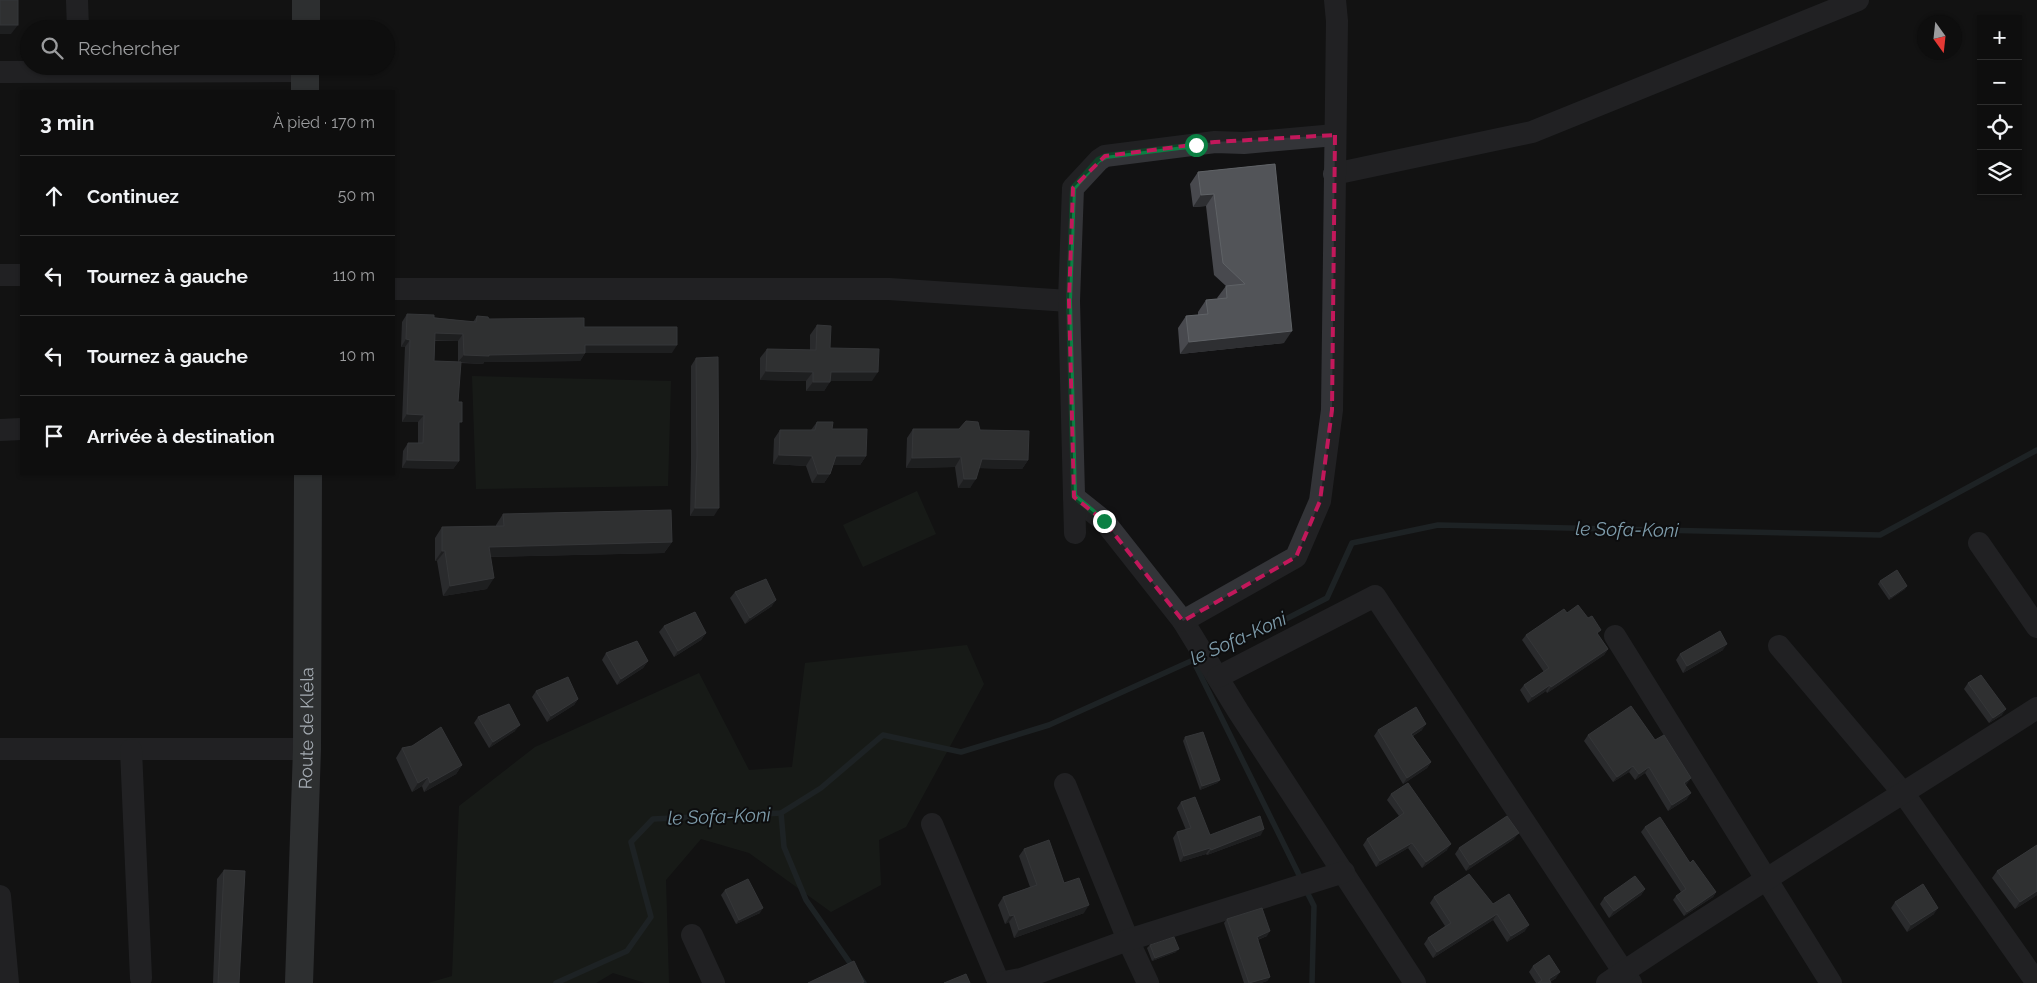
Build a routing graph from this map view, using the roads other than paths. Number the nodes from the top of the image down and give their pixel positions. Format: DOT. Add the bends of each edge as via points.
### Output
graph roads {
  1 [pos="78,0"];
  2 [pos="306,0"];
  3 [pos="1335,0"];
  4 [pos="1858,0"];
  5 [pos="78,20"];
  6 [pos="306,20"];
  7 [pos="20,71"];
  8 [pos="0,72"];
  9 [pos="277,75"];
  10 [pos="305,76"];
  11 [pos="1336,135"];
  12 [pos="1334,174"];
  13 [pos="0,275"];
  14 [pos="20,275"];
  15 [pos="395,289"];
  16 [pos="1069,301"];
  17 [pos="20,429"];
  18 [pos="0,430"];
  19 [pos="308,475"];
  20 [pos="1074,496"];
  21 [pos="1075,533"];
  22 [pos="1979,543"];
  23 [pos="1183,622"];
  24 [pos="2037,627"];
  25 [pos="1615,636"];
  26 [pos="1779,646"];
  27 [pos="1218,677"];
  28 [pos="2037,708"];
  29 [pos="0,749"];
  30 [pos="131,750"];
  31 [pos="307,750"];
  32 [pos="1065,784"];
  33 [pos="1904,794"];
  34 [pos="932,824"];
  35 [pos="1344,872"];
  36 [pos="1764,879"];
  37 [pos="0,896"];
  38 [pos="692,935"];
  39 [pos="1128,940"];
  40 [pos="141,978"];
  41 [pos="1620,979"];
  42 [pos="1010,982"];
  43 [pos="8,983"];
  44 [pos="299,983"];
  45 [pos="714,983"];
  46 [pos="1148,983"];
  47 [pos="1415,983"];
  48 [pos="1831,983"];
  49 [pos="2037,983"];
  1 -- 5 [label="street"];
  2 -- 6 [label="main road"];
  3 -- 11 [label="street"];
  4 -- 12 [label="street" via="1532,132"];
  7 -- 8 [label="street"];
  9 -- 10 [label="street"];
  11 -- 12 [label="street"];
  11 -- 16 [label="street" via="1244,143 1215,142 1106,156 1098,160 1073,188"];
  12 -- 23 [label="street" via="1332,410 1320,501 1296,557"];
  13 -- 14 [label="street"];
  15 -- 16 [label="street" via="889,290"];
  16 -- 20 [label="street"];
  17 -- 18 [label="street"];
  19 -- 31 [label="main road, Route de Kléla"];
  20 -- 21 [label="street"];
  20 -- 23 [label="street" via="1104,521"];
  22 -- 24 [label="street"];
  23 -- 27 [label="street"];
  25 -- 36 [label="street"];
  26 -- 33 [label="street"];
  27 -- 35 [label="street"];
  27 -- 41 [label="street" via="1375,596"];
  28 -- 33 [label="street"];
  29 -- 30 [label="street"];
  30 -- 31 [label="street"];
  30 -- 40 [label="street"];
  31 -- 44 [label="main road, Route de Kléla"];
  32 -- 39 [label="street"];
  33 -- 36 [label="street"];
  33 -- 49 [label="street"];
  34 -- 42 [label="street"];
  35 -- 39 [label="street"];
  35 -- 47 [label="street"];
  36 -- 41 [label="street"];
  36 -- 48 [label="street"];
  37 -- 43 [label="street"];
  38 -- 45 [label="street"];
  39 -- 42 [label="street"];
  39 -- 46 [label="street"];
}
